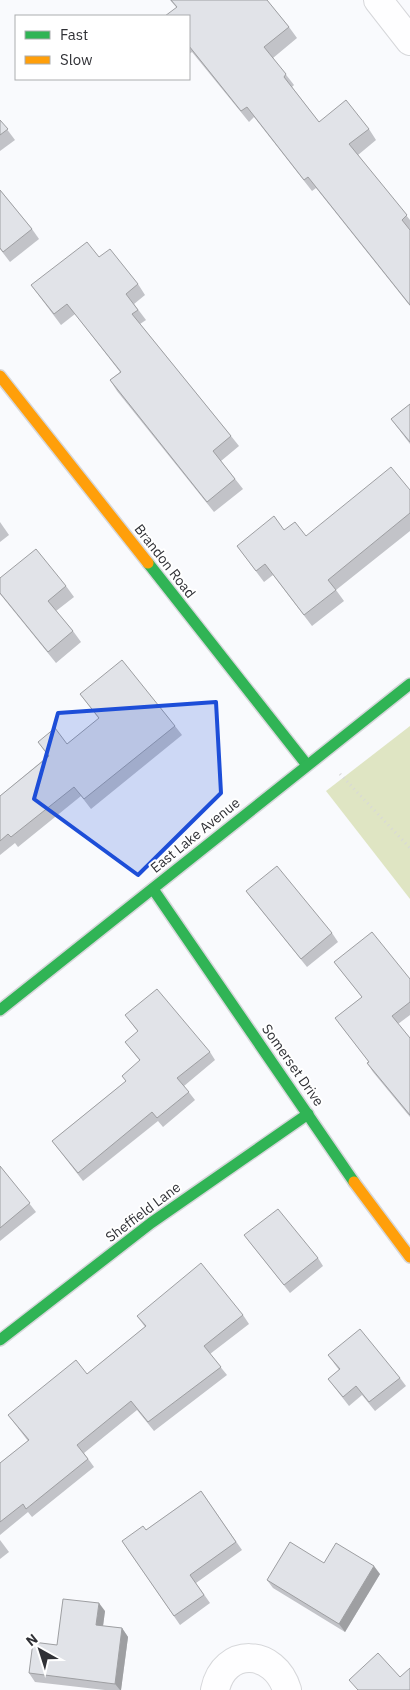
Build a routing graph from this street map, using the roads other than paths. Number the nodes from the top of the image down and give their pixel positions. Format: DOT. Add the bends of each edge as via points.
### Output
graph roads {
  1 [pos="378,0"];
  2 [pos="410,41"];
  3 [pos="0,376"];
  4 [pos="410,684"];
  5 [pos="307,766"];
  6 [pos="153,888"];
  7 [pos="0,1010"];
  8 [pos="308,1114"];
  9 [pos="410,1257"];
  10 [pos="0,1340"];
  11 [pos="215,1690"];
  12 [pos="287,1690"];
  1 -- 2 [label="street"];
  3 -- 5 [label="street, Brandon Road"];
  4 -- 5 [label="street, East Lake Avenue"];
  5 -- 6 [label="street, East Lake Avenue"];
  6 -- 7 [label="street, East Lake Avenue"];
  6 -- 8 [label="street, Somerset Drive"];
  8 -- 9 [label="street, Somerset Drive"];
  8 -- 10 [label="street, Sheffield Lane" via="224,1170 56,1294"];
  11 -- 12 [label="street" via="225,1668 239,1660 252,1658 271,1664 283,1676"];
}
